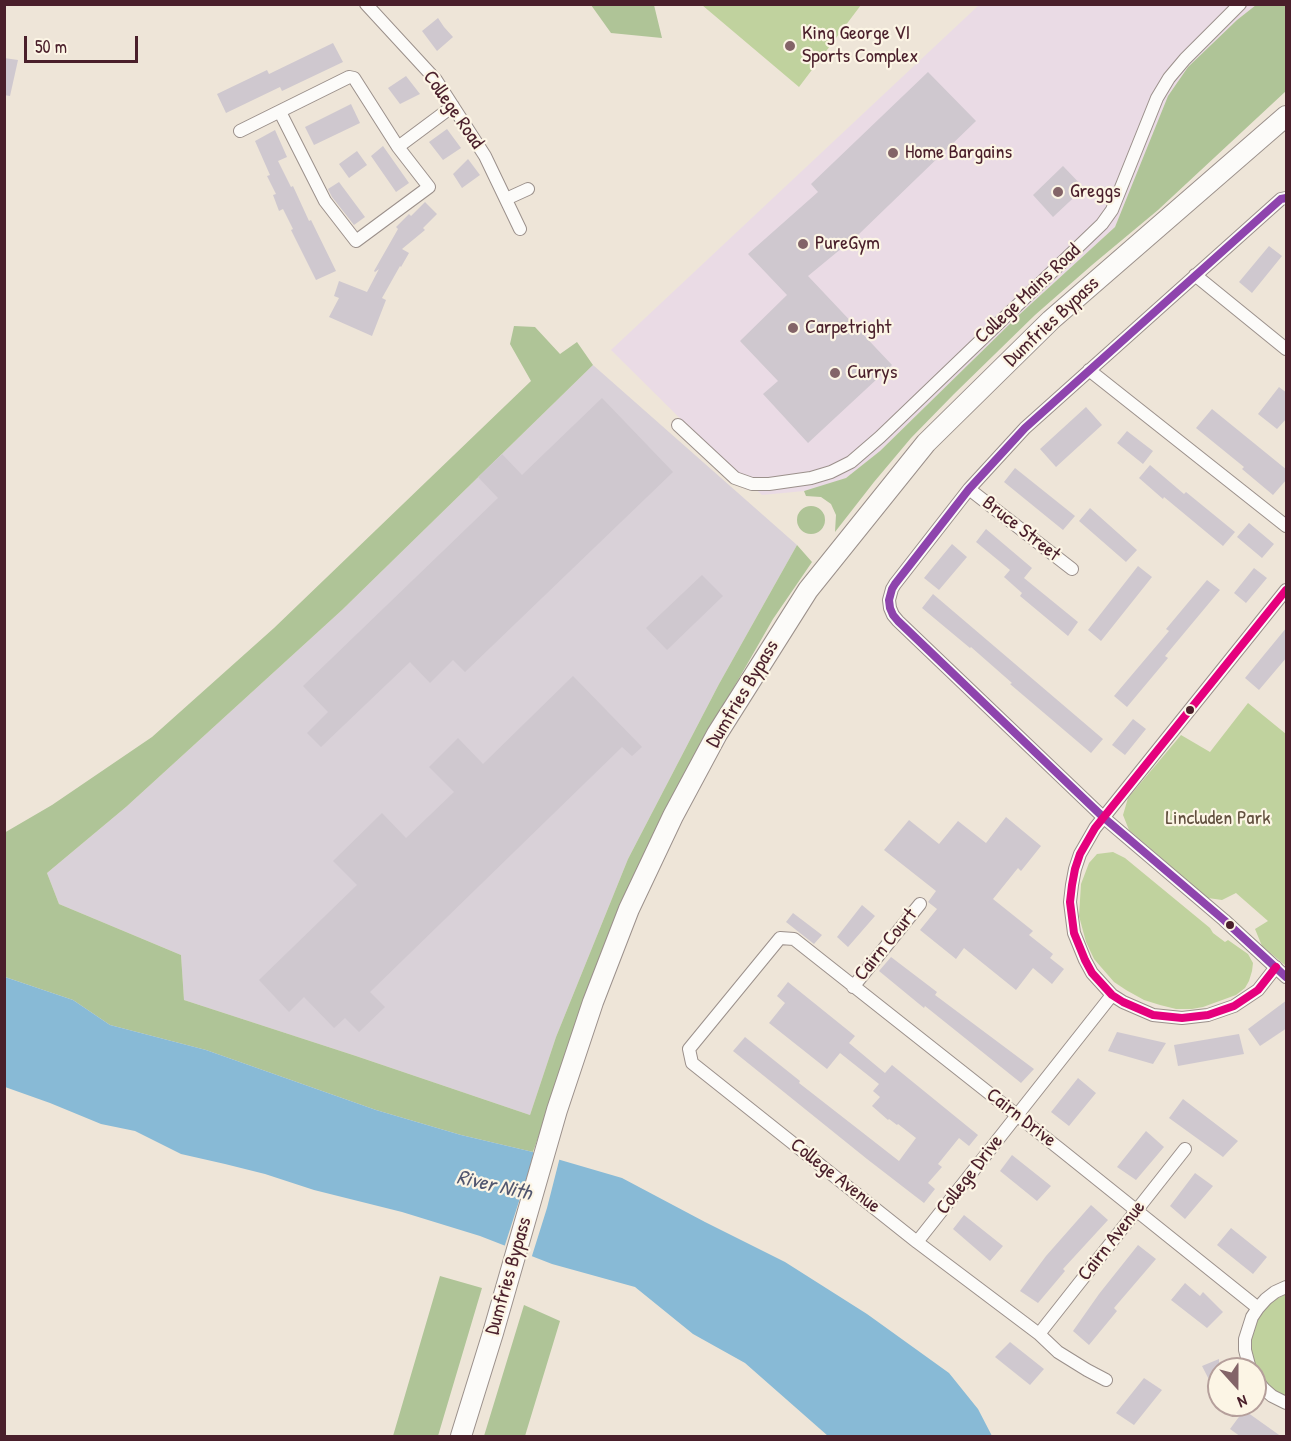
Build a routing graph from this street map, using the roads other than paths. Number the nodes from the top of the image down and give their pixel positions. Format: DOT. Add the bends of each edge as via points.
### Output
graph roads {
  1 [pos="366,4"];
  2 [pos="1240,4"];
  3 [pos="453,106"];
  4 [pos="280,111"];
  5 [pos="1287,116"];
  6 [pos="240,132"];
  7 [pos="399,147"];
  8 [pos="528,189"];
  9 [pos="1287,198"];
  10 [pos="506,199"];
  11 [pos="520,229"];
  12 [pos="1194,275"];
  13 [pos="1287,349"];
  14 [pos="1089,370"];
  15 [pos="678,425"];
  16 [pos="969,489"];
  17 [pos="1287,526"];
  18 [pos="1072,568"];
  19 [pos="1287,590"];
  20 [pos="1103,817"];
  21 [pos="920,904"];
  22 [pos="780,938"];
  23 [pos="1276,967"];
  24 [pos="1287,977"];
  25 [pos="853,987"];
  26 [pos="1112,995"];
  27 [pos="1017,1115"];
  28 [pos="1185,1149"];
  29 [pos="1136,1210"];
  30 [pos="917,1242"];
  31 [pos="1287,1287"];
  32 [pos="1258,1308"];
  33 [pos="1039,1334"];
  34 [pos="1247,1357"];
  35 [pos="1106,1380"];
  36 [pos="1267,1392"];
  37 [pos="1287,1403"];
  38 [pos="461,1437"];
  1 -- 3 [label="street, College Road" via="436,80"];
  2 -- 15 [label="street, College Mains Road" via="1169,78 1157,98 1112,210 1102,224 851,462 811,478 752,484 735,478"];
  3 -- 7 [label="street"];
  3 -- 10 [label="street, College Road" via="485,156"];
  4 -- 6 [label="street"];
  4 -- 7 [label="street" via="354,78"];
  4 -- 7 [label="street" via="326,201 356,242 429,187"];
  5 -- 38 [label="highway, Dumfries Bypass" via="1042,328 926,443 808,590 717,734 628,909 593,1002 557,1110"];
  8 -- 10 [label="street"];
  9 -- 12 [label="street" via="1281,199"];
  10 -- 11 [label="street, College Road"];
  12 -- 13 [label="street"];
  12 -- 14 [label="street"];
  14 -- 16 [label="street" via="1025,428"];
  14 -- 17 [label="street"];
  16 -- 18 [label="street, Bruce Street"];
  16 -- 20 [label="street" via="892,589 890,608 898,621"];
  19 -- 20 [label="street"];
  20 -- 23 [label="street"];
  20 -- 26 [label="street" via="1080,854 1070,902 1074,933 1085,960"];
  21 -- 25 [label="street, Cairn Court"];
  22 -- 25 [label="street, Cairn Drive" via="794,939"];
  22 -- 30 [label="street, College Avenue" via="690,1049 692,1063"];
  23 -- 24 [label="street"];
  23 -- 26 [label="street" via="1258,990 1234,1006 1208,1015 1153,1015"];
  25 -- 27 [label="street, Cairn Drive"];
  26 -- 27 [label="street, College Drive"];
  27 -- 29 [label="street, Cairn Drive"];
  27 -- 30 [label="street, College Drive"];
  28 -- 29 [label="street, Cairn Avenue"];
  29 -- 32 [label="street, Cairn Drive"];
  29 -- 33 [label="street, Cairn Avenue"];
  30 -- 33 [label="street, College Avenue"];
  31 -- 32 [label="street"];
  32 -- 34 [label="street" via="1245,1339"];
  33 -- 35 [label="street, College Avenue" via="1058,1352"];
  36 -- 37 [label="street"];
}
